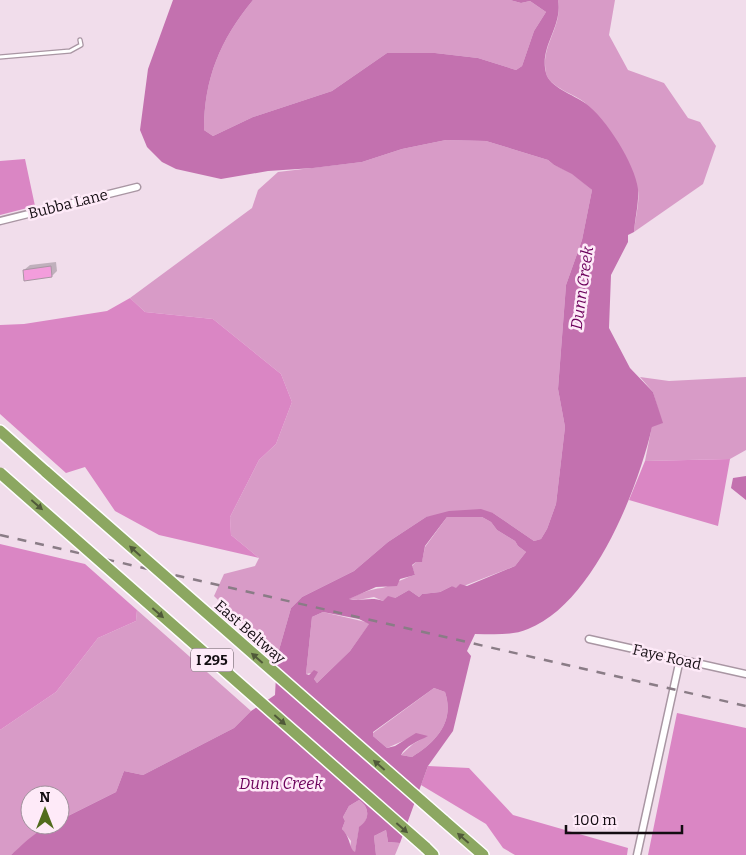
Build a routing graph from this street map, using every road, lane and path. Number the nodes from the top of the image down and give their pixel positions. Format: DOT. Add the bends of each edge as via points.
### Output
graph roads {
  1 [pos="80,40"];
  2 [pos="0,57"];
  3 [pos="137,187"];
  4 [pos="0,221"];
  5 [pos="0,430"];
  6 [pos="0,473"];
  7 [pos="589,639"];
  8 [pos="680,659"];
  9 [pos="746,674"];
  10 [pos="429,851"];
  11 [pos="483,855"];
  12 [pos="637,855"];
  1 -- 2 [label="lane" via="80,45 70,51"];
  3 -- 4 [label="street, Bubba Lane"];
  11 -- 5 [label="highway, East Beltway / I 295, one-way, bridge"];
  6 -- 10 [label="highway, I 295, one-way, bridge"];
  7 -- 8 [label="street, Faye Road"];
  8 -- 9 [label="street, Faye Road"];
  8 -- 12 [label="street"];
}
